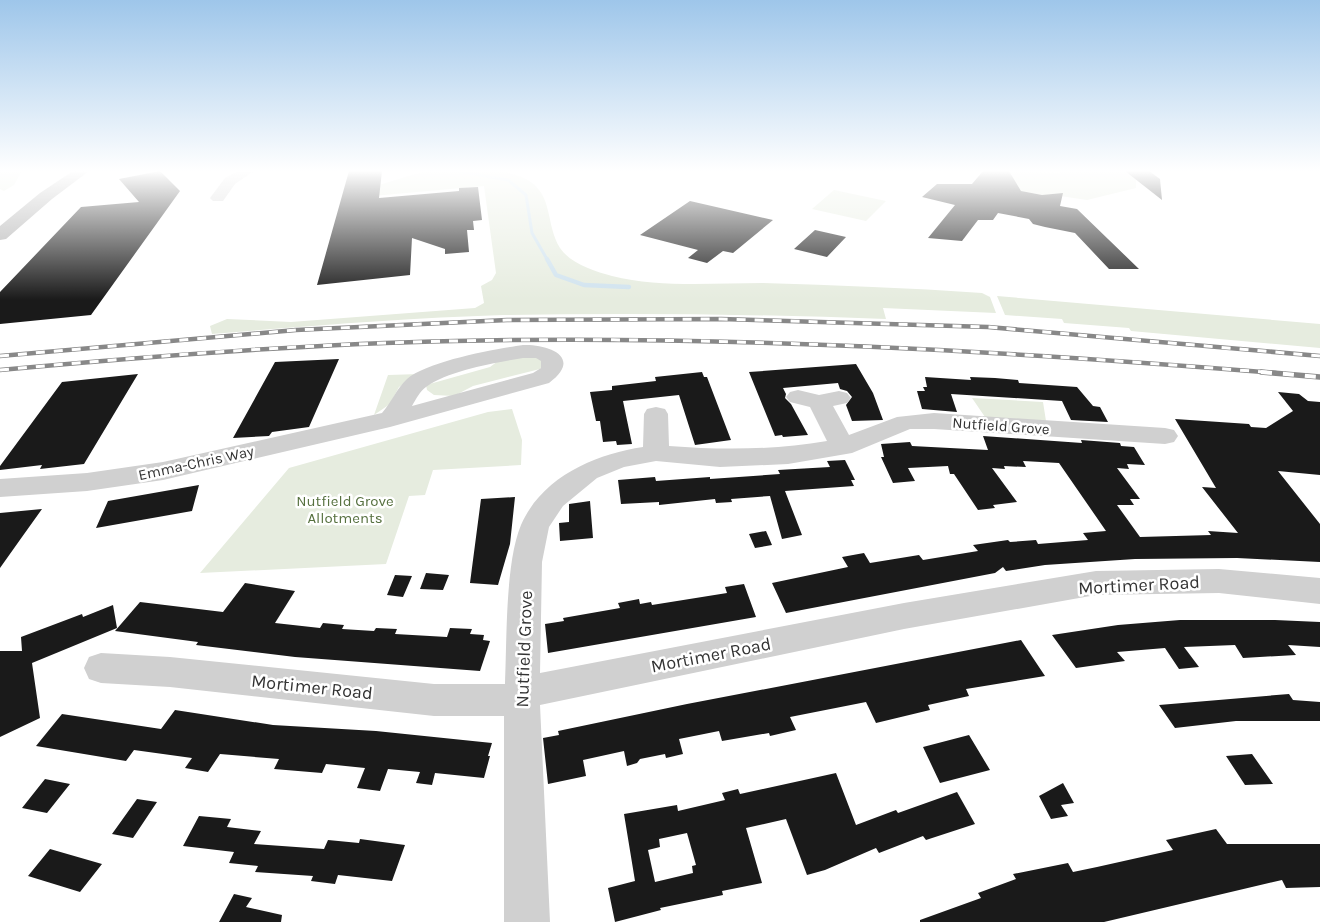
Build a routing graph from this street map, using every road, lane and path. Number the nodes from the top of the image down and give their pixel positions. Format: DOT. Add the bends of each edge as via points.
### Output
graph roads {
  1 [pos="25,214"];
  2 [pos="0,235"];
  3 [pos="819,399"];
  4 [pos="398,409"];
  5 [pos="655,412"];
  6 [pos="1165,436"];
  7 [pos="843,447"];
  8 [pos="656,454"];
  9 [pos="0,488"];
  10 [pos="1320,591"];
  11 [pos="101,668"];
  12 [pos="522,695"];
  13 [pos="527,922"];
  1 -- 2 [label="main road"];
  3 -- 7 [label="street"];
  4 -- 4 [label="street, Emma-Chris Way" via="442,405 541,378 552,370 552,359 542,352 524,350 449,370 418,382"];
  4 -- 9 [label="street, Emma-Chris Way" via="163,471 96,481"];
  5 -- 8 [label="street"];
  6 -- 7 [label="street, Nutfield Grove" via="934,421 906,422"];
  7 -- 8 [label="street, Nutfield Grove" via="788,456 720,458"];
  8 -- 12 [label="street, Nutfield Grove" via="618,459 597,467 568,486 542,513 530,541 527,562"];
  10 -- 12 [label="street, Mortimer Road" via="1219,581 1096,583 904,616"];
  11 -- 12 [label="street, Mortimer Road" via="170,672 434,700 506,700"];
  12 -- 13 [label="street, Nutfield Grove"];
}
